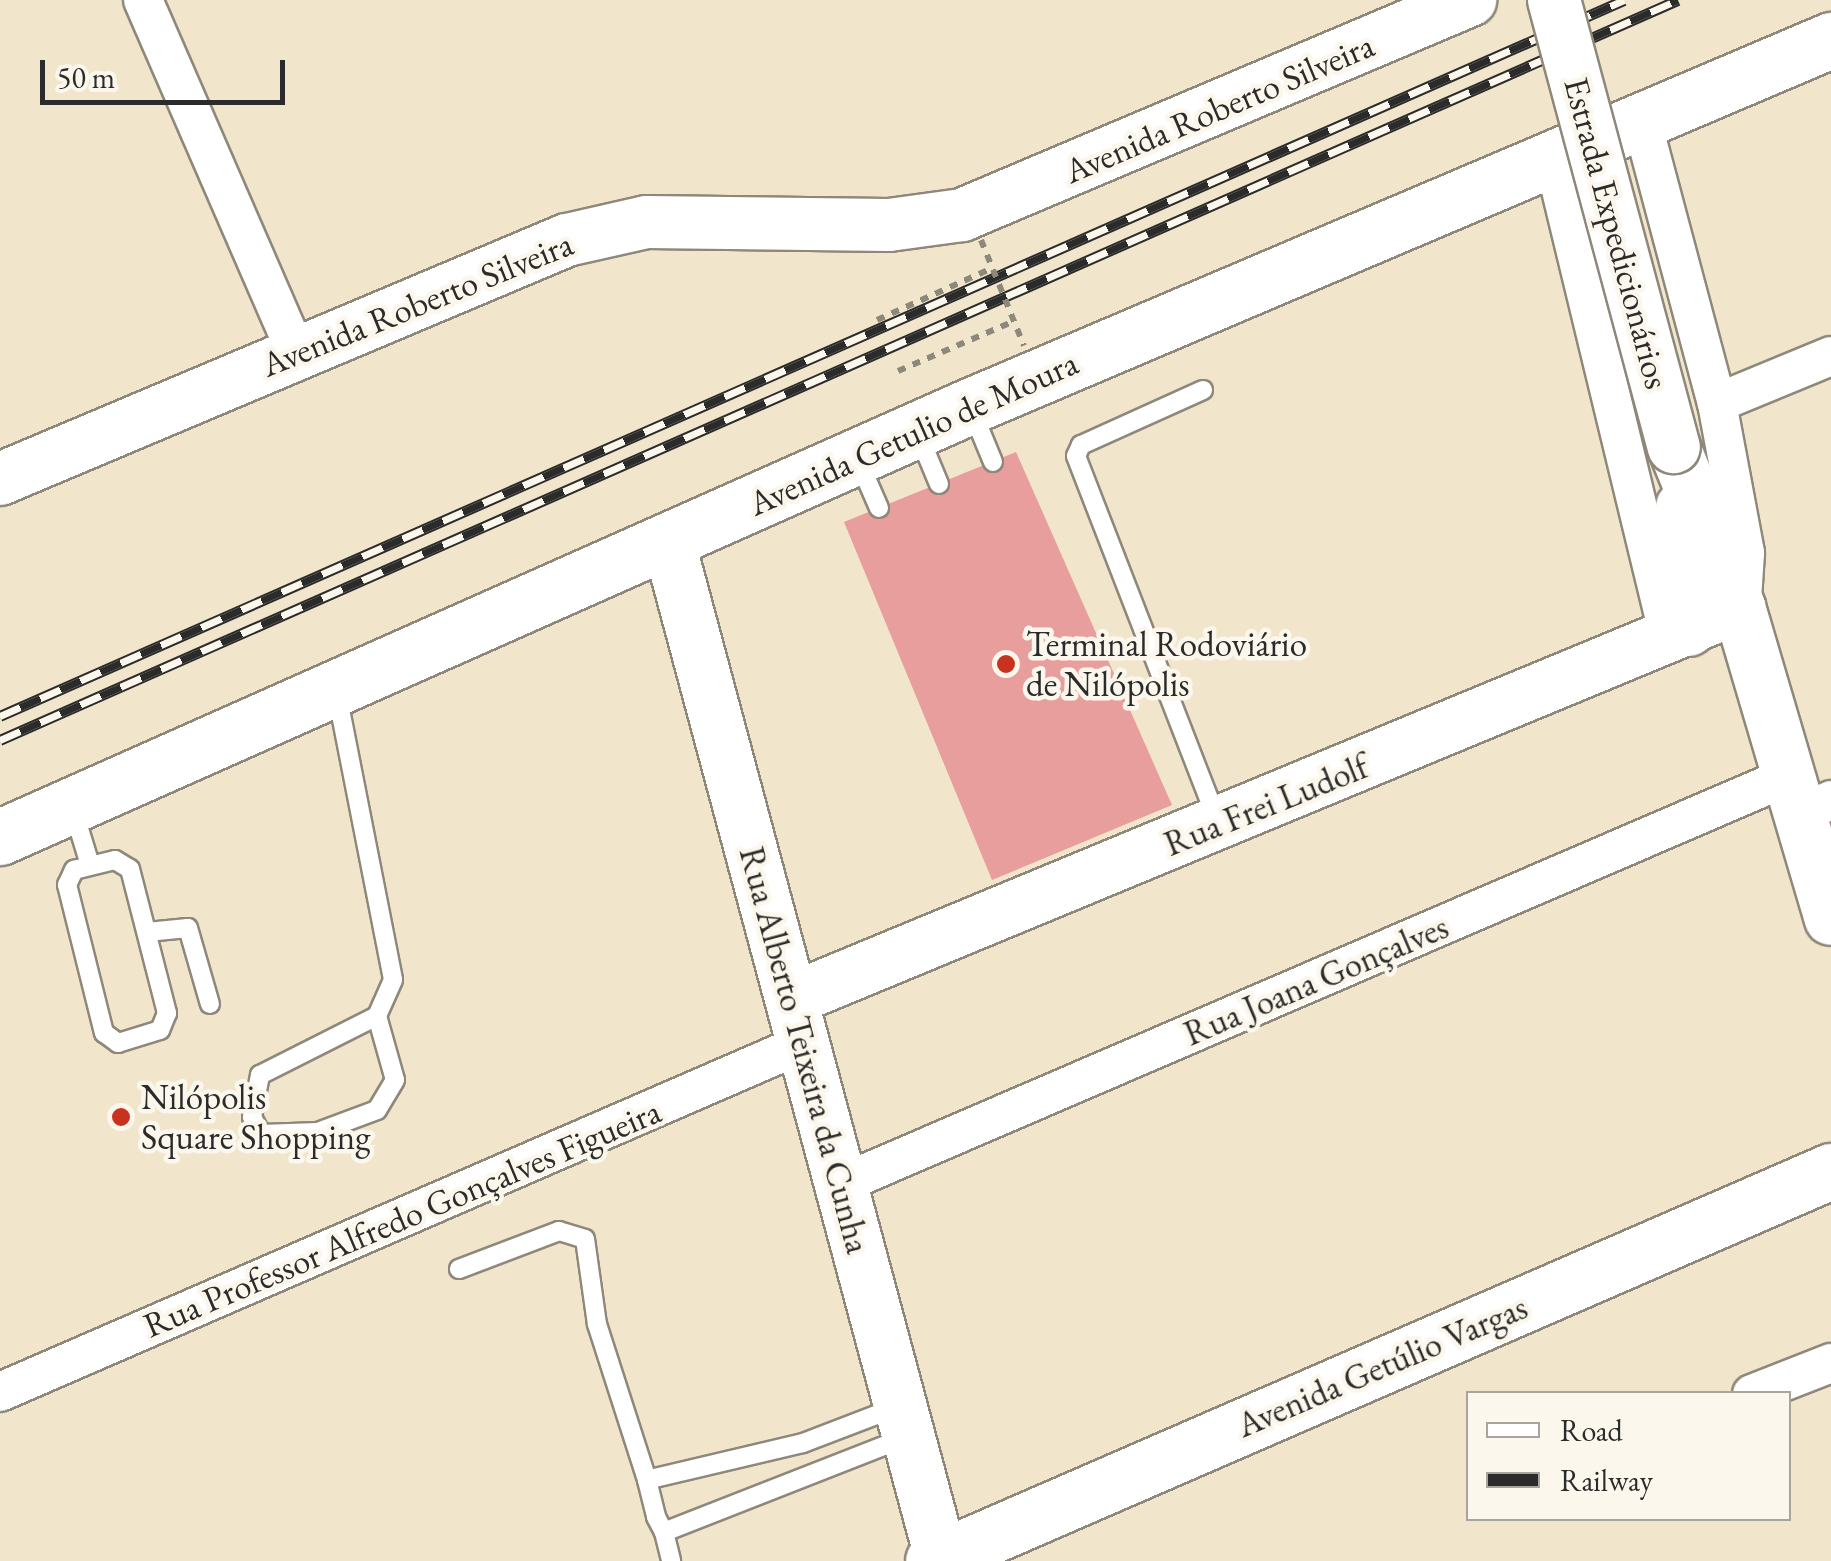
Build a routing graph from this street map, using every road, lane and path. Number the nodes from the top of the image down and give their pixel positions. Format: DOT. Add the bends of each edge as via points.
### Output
graph roads {
  1 [pos="144,0"];
  2 [pos="1470,0"];
  3 [pos="1554,0"];
  4 [pos="1831,40"];
  5 [pos="1642,122"];
  6 [pos="1554,161"];
  7 [pos="981,240"];
  8 [pos="992,268"];
  9 [pos="877,320"];
  10 [pos="1014,322"];
  11 [pos="1024,346"];
  12 [pos="296,352"];
  13 [pos="1831,356"];
  14 [pos="898,370"];
  15 [pos="1203,390"];
  16 [pos="1717,403"];
  17 [pos="970,406"];
  18 [pos="917,431"];
  19 [pos="857,457"];
  20 [pos="1676,457"];
  21 [pos="993,462"];
  22 [pos="0,479"];
  23 [pos="939,484"];
  24 [pos="879,508"];
  25 [pos="668,540"];
  26 [pos="1739,608"];
  27 [pos="1680,634"];
  28 [pos="336,688"];
  29 [pos="1808,796"];
  30 [pos="72,806"];
  31 [pos="1219,824"];
  32 [pos="0,837"];
  33 [pos="90,866"];
  34 [pos="1831,919"];
  35 [pos="147,932"];
  36 [pos="210,1004"];
  37 [pos="377,1016"];
  38 [pos="798,1022"];
  39 [pos="1831,1171"];
  40 [pos="841,1184"];
  41 [pos="458,1269"];
  42 [pos="1831,1363"];
  43 [pos="1760,1391"];
  44 [pos="0,1392"];
  45 [pos="905,1421"];
  46 [pos="647,1480"];
  47 [pos="664,1532"];
  48 [pos="939,1560"];
  49 [pos="671,1561"];
  1 -- 12 [label="street"];
  2 -- 12 [label="main road, Avenida Roberto Silveira" via="962,216 613,228 501,263"];
  3 -- 20 [label="main road, Estrada Expedicionários, bridge"];
  4 -- 5 [label="main road, Avenida Getulio de Moura"];
  5 -- 6 [label="main road, Avenida Getulio de Moura"];
  5 -- 16 [label="street"];
  6 -- 17 [label="main road, Avenida Getulio de Moura"];
  6 -- 27 [label="street"];
  7 -- 8 [label="path, bridge"];
  8 -- 9 [label="path"];
  8 -- 10 [label="path, bridge"];
  10 -- 11 [label="path, bridge"];
  10 -- 14 [label="path"];
  12 -- 22 [label="main road, Avenida Roberto Silveira"];
  13 -- 16 [label="street"];
  15 -- 31 [label="lane" via="1082,445 1076,456"];
  16 -- 26 [label="street" via="1745,553"];
  17 -- 18 [label="main road, Avenida Getulio de Moura"];
  17 -- 21 [label="lane"];
  18 -- 19 [label="main road, Avenida Getulio de Moura"];
  18 -- 23 [label="lane"];
  19 -- 24 [label="lane"];
  19 -- 25 [label="main road, Avenida Getulio de Moura"];
  20 -- 26 [label="main road, Estrada Expedicionários"];
  20 -- 27 [label="main road, Estrada Expedicionários"];
  25 -- 28 [label="main road, Avenida Getulio de Moura"];
  25 -- 38 [label="main road, Rua Alberto Teixeira da Cunha"];
  26 -- 27 [label="main road, Rua Frei Ludolf"];
  26 -- 29 [label="main road, Estrada Expedicionários"];
  27 -- 31 [label="main road, Rua Frei Ludolf"];
  28 -- 30 [label="main road, Avenida Getulio de Moura"];
  28 -- 37 [label="lane" via="392,980"];
  29 -- 34 [label="main road, Estrada Expedicionários"];
  29 -- 40 [label="street, Rua Joana Gonçalves"];
  30 -- 32 [label="main road, Avenida Getulio de Moura"];
  30 -- 33 [label="lane"];
  31 -- 38 [label="main road, Rua Frei Ludolf" via="1038,889"];
  33 -- 35 [label="lane" via="125,862"];
  33 -- 35 [label="lane" via="74,870 67,885 104,1033 118,1043 166,1022"];
  35 -- 36 [label="lane" via="188,928"];
  37 -- 37 [label="lane" via="260,1075 252,1117 261,1134 318,1132 377,1110 395,1080"];
  38 -- 40 [label="main road, Rua Alberto Teixeira da Cunha"];
  38 -- 44 [label="street, Rua Professor Alfredo Gonçalves Figueira"];
  39 -- 48 [label="main road, Avenida Getúlio Vargas"];
  40 -- 45 [label="main road, Rua Alberto Teixeira da Cunha"];
  41 -- 46 [label="lane" via="558,1231 585,1239 598,1324"];
  42 -- 43 [label="street"];
  45 -- 46 [label="lane"];
  45 -- 47 [label="lane"];
  45 -- 48 [label="main road, Rua Alberto Teixeira da Cunha"];
  46 -- 47 [label="lane"];
  47 -- 49 [label="lane"];
}
